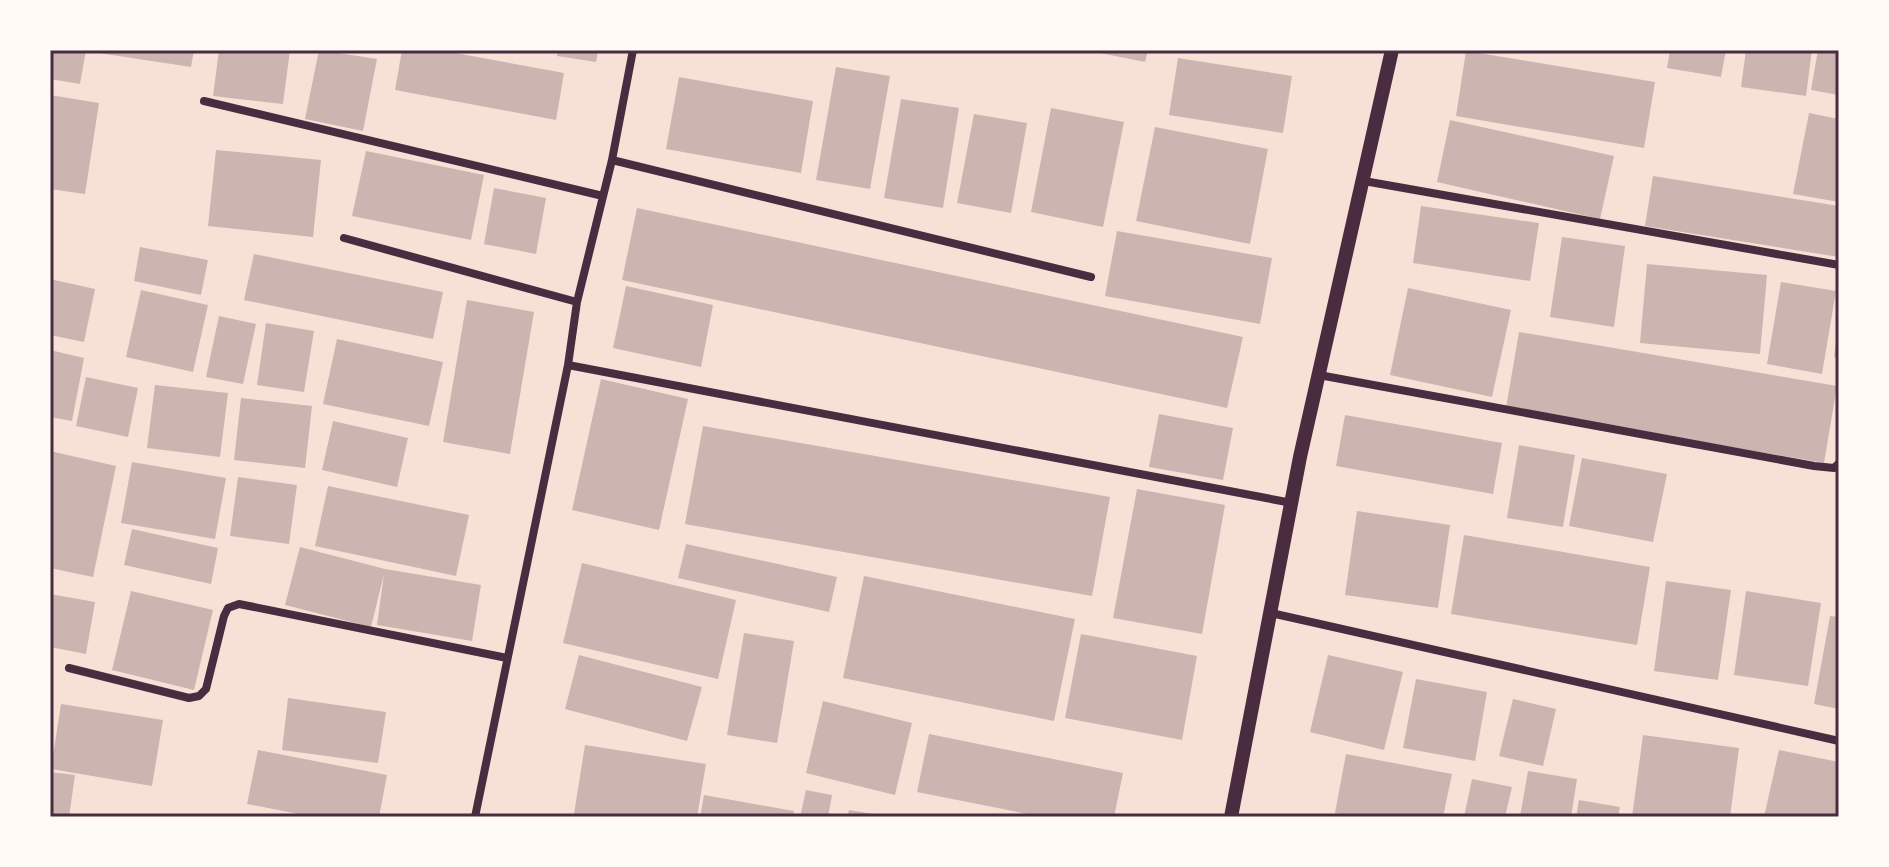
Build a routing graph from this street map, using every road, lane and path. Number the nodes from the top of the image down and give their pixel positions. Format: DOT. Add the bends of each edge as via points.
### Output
graph roads {
  1 [pos="633,50"];
  2 [pos="1392,50"];
  3 [pos="204,101"];
  4 [pos="612,160"];
  5 [pos="1364,181"];
  6 [pos="603,196"];
  7 [pos="344,238"];
  8 [pos="1839,265"];
  9 [pos="1091,277"];
  10 [pos="577,302"];
  11 [pos="568,365"];
  12 [pos="1319,375"];
  13 [pos="1839,463"];
  14 [pos="1292,503"];
  15 [pos="1271,613"];
  16 [pos="507,658"];
  17 [pos="69,668"];
  18 [pos="1839,741"];
  19 [pos="475,817"];
  20 [pos="1231,817"];
  1 -- 4 [label="street"];
  2 -- 5 [label="street"];
  3 -- 6 [label="street"];
  4 -- 6 [label="street"];
  4 -- 9 [label="street"];
  5 -- 8 [label="street"];
  5 -- 12 [label="street"];
  6 -- 10 [label="street"];
  7 -- 10 [label="street"];
  10 -- 11 [label="street"];
  11 -- 14 [label="street"];
  11 -- 16 [label="street"];
  12 -- 13 [label="street" via="1814,466 1834,468"];
  12 -- 14 [label="street"];
  14 -- 15 [label="street"];
  15 -- 18 [label="street"];
  15 -- 20 [label="street"];
  16 -- 17 [label="street" via="239,604 224,616 206,689 199,696 189,698"];
  16 -- 19 [label="street"];
}
